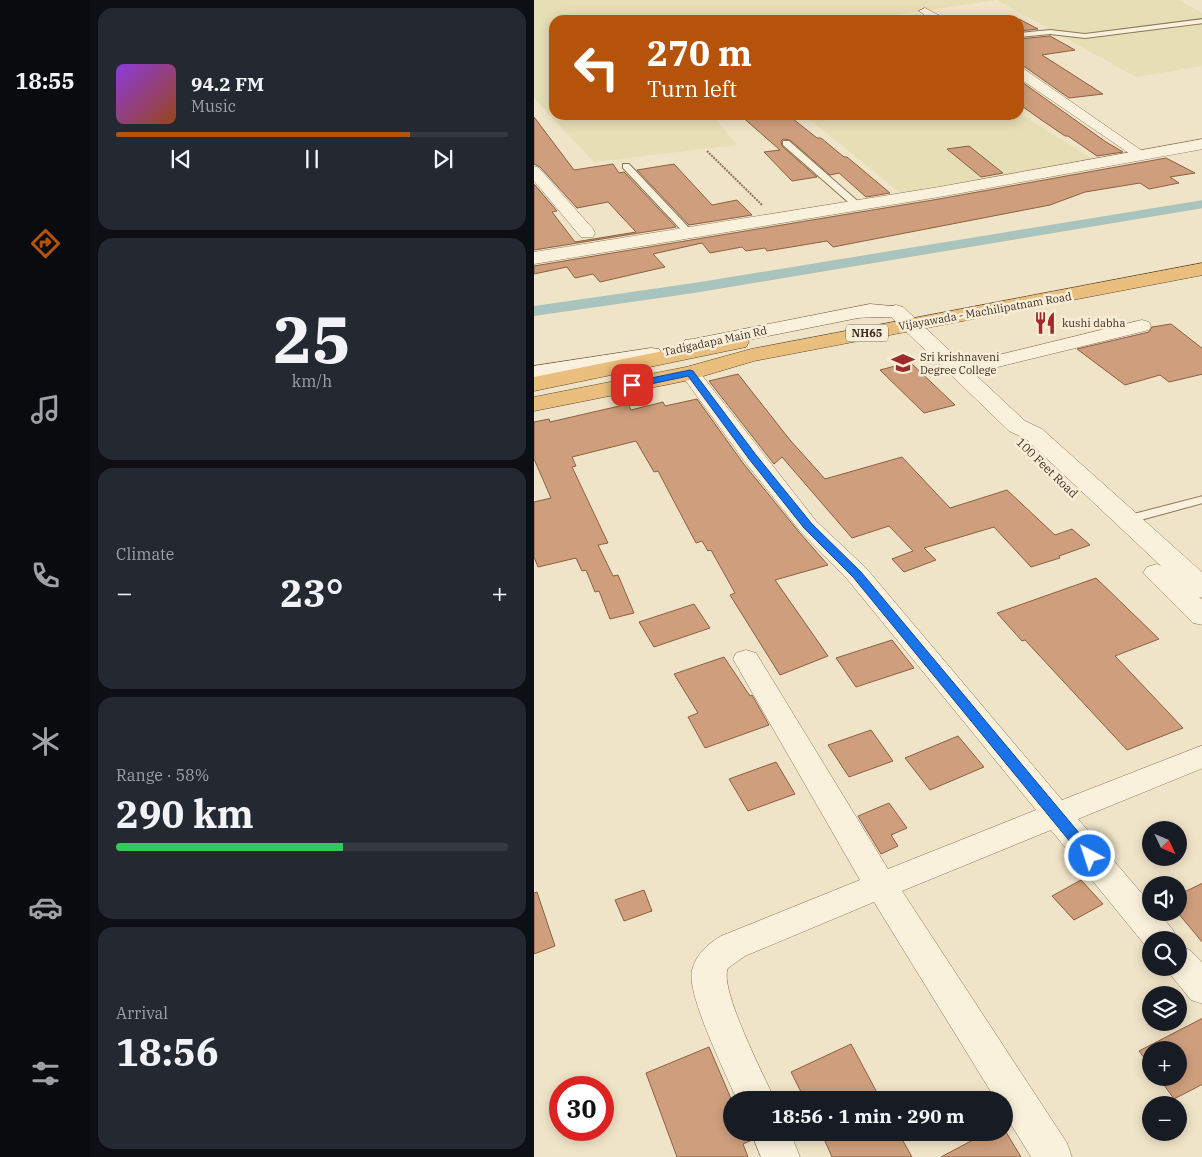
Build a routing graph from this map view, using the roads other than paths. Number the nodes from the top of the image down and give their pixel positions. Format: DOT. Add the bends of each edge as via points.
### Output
graph roads {
  1 [pos="925,11"];
  2 [pos="932,15"];
  3 [pos="1202,21"];
  4 [pos="1024,35"];
  5 [pos="1024,75"];
  6 [pos="786,143"];
  7 [pos="1202,144"];
  8 [pos="1141,154"];
  9 [pos="626,166"];
  10 [pos="534,171"];
  11 [pos="858,206"];
  12 [pos="586,233"];
  13 [pos="689,233"];
  14 [pos="1202,250"];
  15 [pos="534,258"];
  16 [pos="1202,269"];
  17 [pos="1042,292"];
  18 [pos="903,318"];
  19 [pos="1142,326"];
  20 [pos="957,371"];
  21 [pos="534,373"];
  22 [pos="690,373"];
  23 [pos="534,384"];
  24 [pos="534,404"];
  25 [pos="1017,426"];
  26 [pos="1202,499"];
  27 [pos="1126,520"];
  28 [pos="1202,589"];
  29 [pos="1202,616"];
  30 [pos="746,659"];
  31 [pos="1202,756"];
  32 [pos="1055,814"];
  33 [pos="881,886"];
  34 [pos="1153,931"];
  35 [pos="1187,971"];
  36 [pos="1202,989"];
  37 [pos="752,1091"];
  38 [pos="774,1141"];
  39 [pos="781,1157"];
  40 [pos="1053,1157"];
  1 -- 2 [label="street"];
  3 -- 4 [label="lane" via="1085,36 1050,32"];
  5 -- 8 [label="street"];
  6 -- 11 [label="lane"];
  7 -- 8 [label="street"];
  8 -- 11 [label="street"];
  9 -- 13 [label="lane"];
  10 -- 12 [label="street"];
  11 -- 13 [label="street"];
  13 -- 15 [label="street"];
  14 -- 17 [label="highway, Vijayawada - Machilipatnam Road / NH65"];
  16 -- 17 [label="highway, Vijayawada - Machilipatnam Road / NH65"];
  17 -- 18 [label="highway, Vijayawada - Machilipatnam Road / NH65"];
  18 -- 20 [label="street"];
  18 -- 21 [label="street, Tadigadapa Main Rd" via="870,310 635,357"];
  18 -- 22 [label="highway, Vijayawada - Machilipatnam Road / NH65"];
  18 -- 23 [label="highway, Vijayawada - Machilipatnam Road / NH65"];
  19 -- 20 [label="street"];
  20 -- 25 [label="street"];
  22 -- 24 [label="highway, Vijayawada - Machilipatnam Road / NH65"];
  22 -- 32 [label="street" via="808,526 857,574"];
  25 -- 27 [label="street, 100 Feet Road" via="1034,434"];
  25 -- 29 [label="street, 100 Feet Road" via="1014,438"];
  26 -- 27 [label="lane"];
  27 -- 28 [label="street, 100 Feet Road"];
  30 -- 33 [label="street"];
  31 -- 32 [label="street"];
  32 -- 33 [label="street"];
  32 -- 34 [label="street"];
  33 -- 37 [label="street" via="732,946 716,958 710,970 709,984"];
  33 -- 40 [label="street"];
  35 -- 36 [label="street"];
  38 -- 39 [label="street"];
}
